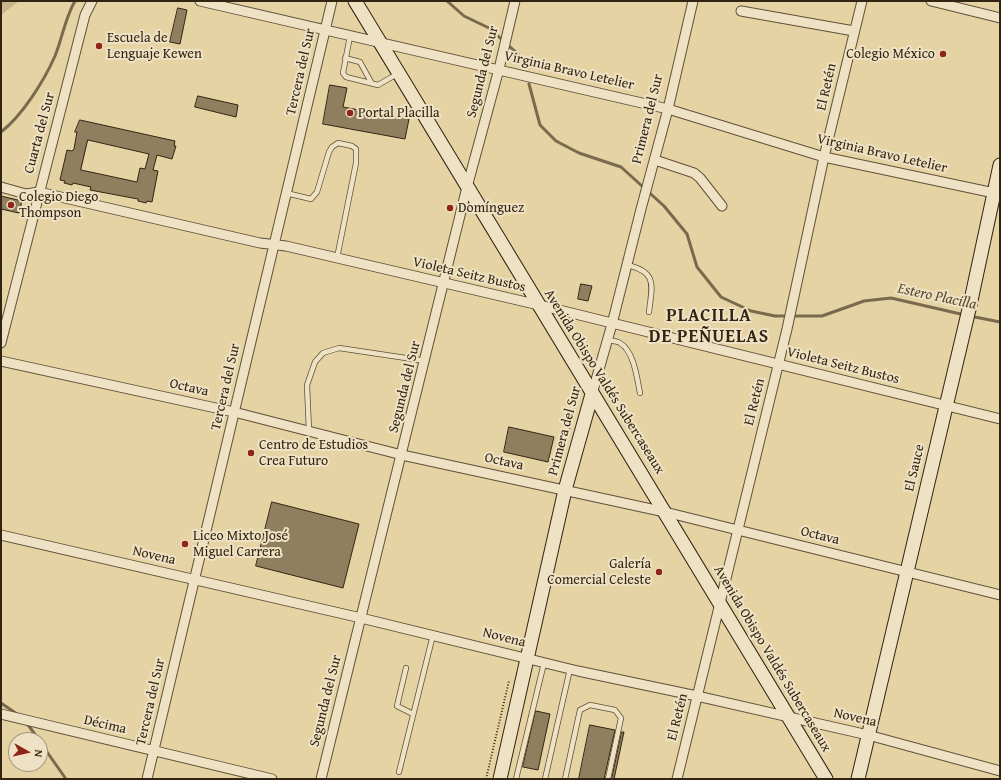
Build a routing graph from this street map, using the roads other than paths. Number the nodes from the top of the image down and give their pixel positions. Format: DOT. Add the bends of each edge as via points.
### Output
graph roads {
  1 [pos="92,1"];
  2 [pos="200,1"];
  3 [pos="332,1"];
  4 [pos="356,1"];
  5 [pos="515,1"];
  6 [pos="693,1"];
  7 [pos="862,1"];
  8 [pos="931,1"];
  9 [pos="741,11"];
  10 [pos="1000,18"];
  11 [pos="325,30"];
  12 [pos="854,31"];
  13 [pos="350,36"];
  14 [pos="380,43"];
  15 [pos="345,58"];
  16 [pos="500,66"];
  17 [pos="399,73"];
  18 [pos="371,82"];
  19 [pos="668,109"];
  20 [pos="824,157"];
  21 [pos="654,160"];
  22 [pos="1000,165"];
  23 [pos="1,187"];
  24 [pos="467,187"];
  25 [pos="40,192"];
  26 [pos="286,192"];
  27 [pos="997,194"];
  28 [pos="722,206"];
  29 [pos="274,244"];
  30 [pos="337,258"];
  31 [pos="627,265"];
  32 [pos="445,284"];
  33 [pos="539,305"];
  34 [pos="649,312"];
  35 [pos="612,324"];
  36 [pos="608,340"];
  37 [pos="1,343"];
  38 [pos="1,361"];
  39 [pos="426,361"];
  40 [pos="779,364"];
  41 [pos="640,393"];
  42 [pos="592,394"];
  43 [pos="946,405"];
  44 [pos="234,412"];
  45 [pos="1000,419"];
  46 [pos="308,431"];
  47 [pos="402,455"];
  48 [pos="566,490"];
  49 [pos="665,512"];
  50 [pos="738,530"];
  51 [pos="1,535"];
  52 [pos="907,572"];
  53 [pos="194,579"];
  54 [pos="1000,595"];
  55 [pos="720,603"];
  56 [pos="361,618"];
  57 [pos="433,635"];
  58 [pos="528,658"];
  59 [pos="544,663"];
  60 [pos="406,668"];
  61 [pos="570,669"];
  62 [pos="698,696"];
  63 [pos="1,714"];
  64 [pos="413,714"];
  65 [pos="790,718"];
  66 [pos="868,735"];
  67 [pos="154,751"];
  68 [pos="1000,771"];
  69 [pos="399,772"];
  70 [pos="147,779"];
  71 [pos="272,779"];
  72 [pos="321,779"];
  73 [pos="500,779"];
  74 [pos="516,779"];
  75 [pos="545,779"];
  76 [pos="565,779"];
  77 [pos="608,779"];
  78 [pos="677,779"];
  79 [pos="826,779"];
  80 [pos="858,779"];
  1 -- 25 [label="street, Cuarta del Sur" via="85,15"];
  2 -- 11 [label="street, Virginia Bravo Letelier"];
  3 -- 11 [label="street, Tercera del Sur"];
  4 -- 14 [label="street, Avenida Obispo Valdés Subercaseaux"];
  5 -- 16 [label="street, Segunda del Sur"];
  6 -- 19 [label="street, Primera del Sur"];
  7 -- 12 [label="street, El Retén"];
  8 -- 10 [label="street"];
  9 -- 12 [label="street"];
  11 -- 13 [label="street, Virginia Bravo Letelier"];
  11 -- 26 [label="street, Tercera del Sur"];
  12 -- 20 [label="street, El Retén"];
  13 -- 14 [label="street, Virginia Bravo Letelier"];
  13 -- 15 [label="lane"];
  14 -- 16 [label="street, Virginia Bravo Letelier"];
  14 -- 17 [label="street, Avenida Obispo Valdés Subercaseaux"];
  15 -- 18 [label="lane" via="360,62"];
  15 -- 18 [label="lane" via="343,73 346,77"];
  16 -- 19 [label="street, Virginia Bravo Letelier"];
  16 -- 24 [label="street, Segunda del Sur"];
  17 -- 18 [label="lane" via="382,84"];
  17 -- 24 [label="street, Avenida Obispo Valdés Subercaseaux"];
  19 -- 20 [label="street, Virginia Bravo Letelier"];
  19 -- 21 [label="street, Primera del Sur"];
  20 -- 27 [label="street, Virginia Bravo Letelier"];
  20 -- 40 [label="street, El Retén"];
  21 -- 28 [label="street" via="694,173"];
  21 -- 31 [label="street, Primera del Sur"];
  22 -- 27 [label="street, El Sauce"];
  23 -- 25 [label="street, Violeta Seitz Bustos" via="26,194"];
  24 -- 32 [label="street, Segunda del Sur"];
  24 -- 33 [label="street, Avenida Obispo Valdés Subercaseaux"];
  25 -- 29 [label="street, Violeta Seitz Bustos"];
  25 -- 37 [label="street, Cuarta del Sur"];
  26 -- 29 [label="street, Tercera del Sur"];
  26 -- 30 [label="lane" via="311,199 317,192 332,147 338,143 356,149 356,163"];
  27 -- 43 [label="street, El Sauce"];
  29 -- 30 [label="street, Violeta Seitz Bustos"];
  29 -- 44 [label="street, Tercera del Sur"];
  30 -- 32 [label="street, Violeta Seitz Bustos"];
  31 -- 34 [label="lane" via="647,273 650,277 652,282"];
  31 -- 35 [label="street, Primera del Sur"];
  32 -- 33 [label="street, Violeta Seitz Bustos"];
  32 -- 39 [label="street, Segunda del Sur"];
  33 -- 35 [label="street, Violeta Seitz Bustos"];
  33 -- 42 [label="street, Avenida Obispo Valdés Subercaseaux"];
  35 -- 36 [label="street, Primera del Sur"];
  35 -- 40 [label="street, Violeta Seitz Bustos"];
  36 -- 41 [label="lane" via="619,342 625,347 631,357"];
  36 -- 42 [label="street, Primera del Sur"];
  38 -- 44 [label="street, Octava"];
  39 -- 46 [label="lane" via="338,348 323,353 315,362 306,385"];
  39 -- 47 [label="street, Segunda del Sur"];
  40 -- 43 [label="street, Violeta Seitz Bustos"];
  40 -- 50 [label="street, El Retén"];
  42 -- 48 [label="street, Primera del Sur"];
  42 -- 49 [label="street, Avenida Obispo Valdés Subercaseaux"];
  43 -- 45 [label="street, Violeta Seitz Bustos"];
  43 -- 52 [label="street, El Sauce"];
  44 -- 46 [label="street, Octava"];
  44 -- 53 [label="street, Tercera del Sur"];
  46 -- 47 [label="street, Octava"];
  47 -- 48 [label="street, Octava"];
  47 -- 56 [label="street, Segunda del Sur"];
  48 -- 49 [label="street, Octava"];
  48 -- 58 [label="street, Primera del Sur"];
  49 -- 50 [label="street, Octava"];
  49 -- 55 [label="street, Avenida Obispo Valdés Subercaseaux"];
  50 -- 52 [label="street, Octava"];
  50 -- 55 [label="street, El Retén"];
  51 -- 53 [label="street, Novena"];
  52 -- 54 [label="street, Octava"];
  52 -- 66 [label="street, El Sauce"];
  53 -- 56 [label="street, Novena"];
  53 -- 67 [label="street, Tercera del Sur"];
  55 -- 62 [label="street, El Retén"];
  55 -- 65 [label="street, Avenida Obispo Valdés Subercaseaux"];
  56 -- 57 [label="street, Novena"];
  56 -- 72 [label="street, Segunda del Sur"];
  57 -- 58 [label="street, Novena"];
  57 -- 64 [label="lane"];
  58 -- 59 [label="street, Novena"];
  58 -- 73 [label="street, Primera del Sur"];
  59 -- 61 [label="street, Novena"];
  59 -- 74 [label="lane"];
  60 -- 64 [label="lane" via="396,704 398,708"];
  61 -- 62 [label="street, Novena"];
  61 -- 75 [label="lane"];
  62 -- 65 [label="street, Novena"];
  62 -- 78 [label="street, El Retén"];
  63 -- 67 [label="street, Décima"];
  64 -- 69 [label="lane"];
  65 -- 66 [label="street, Novena"];
  65 -- 79 [label="street, Avenida Obispo Valdés Subercaseaux"];
  66 -- 68 [label="street, Novena"];
  66 -- 80 [label="street, El Sauce"];
  67 -- 70 [label="street, Tercera del Sur"];
  67 -- 71 [label="street, Décima"];
  76 -- 77 [label="lane" via="580,710 590,705 615,710 621,718"];
}
